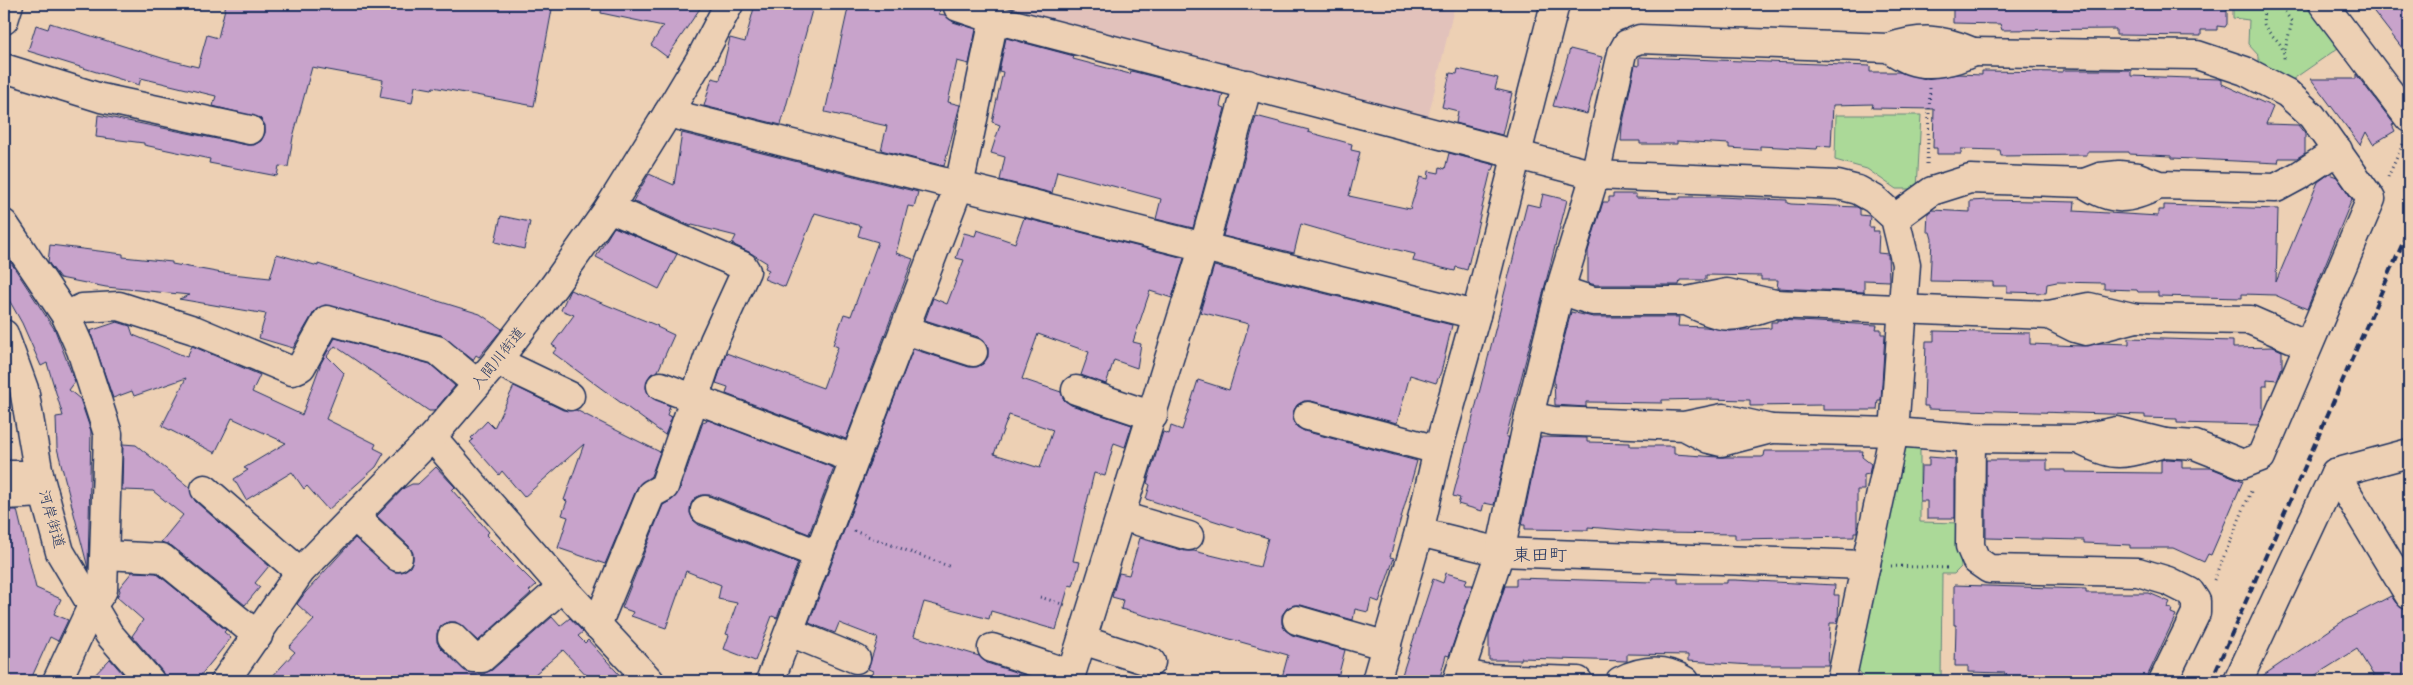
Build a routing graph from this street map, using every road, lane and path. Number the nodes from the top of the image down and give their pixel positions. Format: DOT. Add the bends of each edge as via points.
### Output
graph roads {
  1 [pos="9,4"];
  2 [pos="729,4"];
  3 [pos="957,4"];
  4 [pos="1555,4"];
  5 [pos="2264,4"];
  6 [pos="2279,4"];
  7 [pos="2323,4"];
  8 [pos="994,19"];
  9 [pos="4,20"];
  10 [pos="1888,48"];
  11 [pos="2284,51"];
  12 [pos="1972,52"];
  13 [pos="1931,62"];
  14 [pos="4,68"];
  15 [pos="1248,84"];
  16 [pos="2278,88"];
  17 [pos="668,113"];
  18 [pos="2408,128"];
  19 [pos="250,130"];
  20 [pos="2338,150"];
  21 [pos="1516,153"];
  22 [pos="1596,175"];
  23 [pos="959,186"];
  24 [pos="1926,196"];
  25 [pos="2371,199"];
  26 [pos="608,208"];
  27 [pos="1895,218"];
  28 [pos="4,224"];
  29 [pos="1204,246"];
  30 [pos="1560,290"];
  31 [pos="1904,310"];
  32 [pos="1476,315"];
  33 [pos="66,316"];
  34 [pos="905,330"];
  35 [pos="4,334"];
  36 [pos="2307,345"];
  37 [pos="973,352"];
  38 [pos="497,361"];
  39 [pos="477,384"];
  40 [pos="661,386"];
  41 [pos="1076,390"];
  42 [pos="570,396"];
  43 [pos="693,400"];
  44 [pos="1153,416"];
  45 [pos="1308,416"];
  46 [pos="1528,416"];
  47 [pos="1894,432"];
  48 [pos="432,437"];
  49 [pos="1972,438"];
  50 [pos="1438,450"];
  51 [pos="2409,454"];
  52 [pos="854,458"];
  53 [pos="2252,463"];
  54 [pos="2335,473"];
  55 [pos="4,475"];
  56 [pos="42,484"];
  57 [pos="205,489"];
  58 [pos="4,495"];
  59 [pos="705,510"];
  60 [pos="354,516"];
  61 [pos="1121,516"];
  62 [pos="830,522"];
  63 [pos="1419,532"];
  64 [pos="1189,536"];
  65 [pos="1500,552"];
  66 [pos="818,554"];
  67 [pos="105,555"];
  68 [pos="398,557"];
  69 [pos="1976,560"];
  70 [pos="1866,565"];
  71 [pos="951,567"];
  72 [pos="300,572"];
  73 [pos="562,587"];
  74 [pos="2409,595"];
  75 [pos="2196,601"];
  76 [pos="92,606"];
  77 [pos="1297,620"];
  78 [pos="597,625"];
  79 [pos="790,632"];
  80 [pos="258,636"];
  81 [pos="452,637"];
  82 [pos="1082,640"];
  83 [pos="1387,646"];
  84 [pos="992,648"];
  85 [pos="856,659"];
  86 [pos="1151,662"];
  87 [pos="1458,677"];
  88 [pos="1070,678"];
  89 [pos="57,681"];
  90 [pos="150,681"];
  91 [pos="225,681"];
  92 [pos="650,681"];
  93 [pos="770,681"];
  94 [pos="1376,681"];
  95 [pos="1578,681"];
  96 [pos="1620,681"];
  97 [pos="1685,681"];
  98 [pos="1841,681"];
  99 [pos="2163,681"];
  100 [pos="2238,681"];
  1 -- 9 [label="street"];
  2 -- 17 [label="street, 入間川街道"];
  3 -- 8 [label="street"];
  4 -- 21 [label="street"];
  5 -- 11 [label="path" via="2264,23"];
  6 -- 11 [label="path" via="2292,22"];
  7 -- 18 [label="street"];
  8 -- 15 [label="street"];
  8 -- 23 [label="street"];
  10 -- 12 [label="street" via="1928,39 1956,44"];
  10 -- 13 [label="street" via="1910,60"];
  10 -- 22 [label="street" via="1640,40 1627,44 1622,53"];
  11 -- 16 [label="path" via="2283,66 2288,73"];
  12 -- 13 [label="street" via="1958,59"];
  12 -- 16 [label="street" via="2197,55 2245,71"];
  13 -- 24 [label="path"];
  14 -- 19 [label="street" via="101,98"];
  15 -- 21 [label="street"];
  15 -- 29 [label="street"];
  16 -- 20 [label="street" via="2312,116"];
  17 -- 23 [label="street"];
  17 -- 26 [label="street, 入間川街道"];
  18 -- 25 [label="path" via="2382,190"];
  20 -- 24 [label="street" via="2276,188 2159,185 2142,194 2120,198 2100,194 2084,183 1970,179 1932,191"];
  20 -- 25 [label="street"];
  21 -- 22 [label="street"];
  21 -- 32 [label="street"];
  22 -- 27 [label="street" via="1838,185 1858,190 1874,199"];
  22 -- 30 [label="street"];
  23 -- 29 [label="street"];
  23 -- 34 [label="street"];
  24 -- 27 [label="street"];
  25 -- 36 [label="street"];
  26 -- 38 [label="street, 入間川街道"];
  26 -- 43 [label="street" via="743,266 746,271 714,341"];
  27 -- 31 [label="street" via="1906,264"];
  28 -- 33 [label="street"];
  29 -- 32 [label="street"];
  29 -- 44 [label="street"];
  30 -- 31 [label="street" via="1593,301 1687,301 1727,293 1775,304"];
  30 -- 46 [label="street"];
  31 -- 36 [label="street" via="2049,315 2089,307 2136,318 2250,320"];
  31 -- 47 [label="street"];
  32 -- 50 [label="street"];
  33 -- 39 [label="street" via="82,308 119,306 194,330 292,371 301,367 327,320 437,350"];
  33 -- 67 [label="street" via="81,350 108,434"];
  34 -- 37 [label="street"];
  34 -- 52 [label="street"];
  35 -- 56 [label="street, 河岸街道" via="24,389"];
  36 -- 53 [label="street" via="2261,457"];
  38 -- 39 [label="street, 入間川街道"];
  38 -- 42 [label="street"];
  39 -- 48 [label="street, 入間川街道"];
  40 -- 43 [label="street"];
  41 -- 44 [label="street"];
  43 -- 52 [label="street"];
  43 -- 78 [label="street" via="664,487 651,494"];
  44 -- 61 [label="street"];
  45 -- 50 [label="street"];
  46 -- 47 [label="street" via="1553,421 1684,426 1724,418 1771,429"];
  46 -- 65 [label="street"];
  47 -- 49 [label="street"];
  47 -- 70 [label="street"];
  48 -- 60 [label="street, 入間川街道"];
  48 -- 73 [label="street"];
  49 -- 53 [label="street" via="2078,439 2117,431 2164,443 2195,445 2243,464"];
  49 -- 69 [label="street" via="1970,546"];
  50 -- 63 [label="street"];
  51 -- 54 [label="street"];
  52 -- 62 [label="street"];
  53 -- 75 [label="path" via="2255,483 2211,587"];
  54 -- 74 [label="street"];
  54 -- 100 [label="street"];
  55 -- 56 [label="street"];
  56 -- 58 [label="street"];
  56 -- 76 [label="street, 河岸街道" via="60,552"];
  57 -- 72 [label="street"];
  59 -- 66 [label="street"];
  60 -- 68 [label="street"];
  60 -- 72 [label="street, 入間川街道"];
  61 -- 64 [label="street"];
  61 -- 82 [label="street"];
  62 -- 66 [label="street"];
  62 -- 71 [label="path"];
  63 -- 65 [label="street"];
  63 -- 83 [label="street"];
  65 -- 70 [label="street"];
  65 -- 87 [label="street"];
  66 -- 79 [label="street"];
  67 -- 76 [label="street" via="103,590"];
  67 -- 80 [label="street" via="162,558"];
  69 -- 70 [label="path" via="1957,568"];
  69 -- 75 [label="street" via="1989,569 2138,572 2168,581 2190,592"];
  70 -- 98 [label="street"];
  72 -- 80 [label="street, 入間川街道"];
  73 -- 78 [label="street"];
  73 -- 81 [label="street" via="482,658 473,658"];
  75 -- 99 [label="street" via="2196,612"];
  76 -- 89 [label="street"];
  76 -- 90 [label="street, 河岸街道" via="109,634"];
  77 -- 83 [label="street"];
  78 -- 92 [label="street"];
  79 -- 85 [label="street"];
  79 -- 93 [label="street"];
  80 -- 91 [label="street, 入間川街道"];
  82 -- 86 [label="street"];
  82 -- 88 [label="street"];
  83 -- 94 [label="street"];
  84 -- 88 [label="street"];
  87 -- 95 [label="street"];
  96 -- 97 [label="street" via="1652,670 1678,676"];
}
